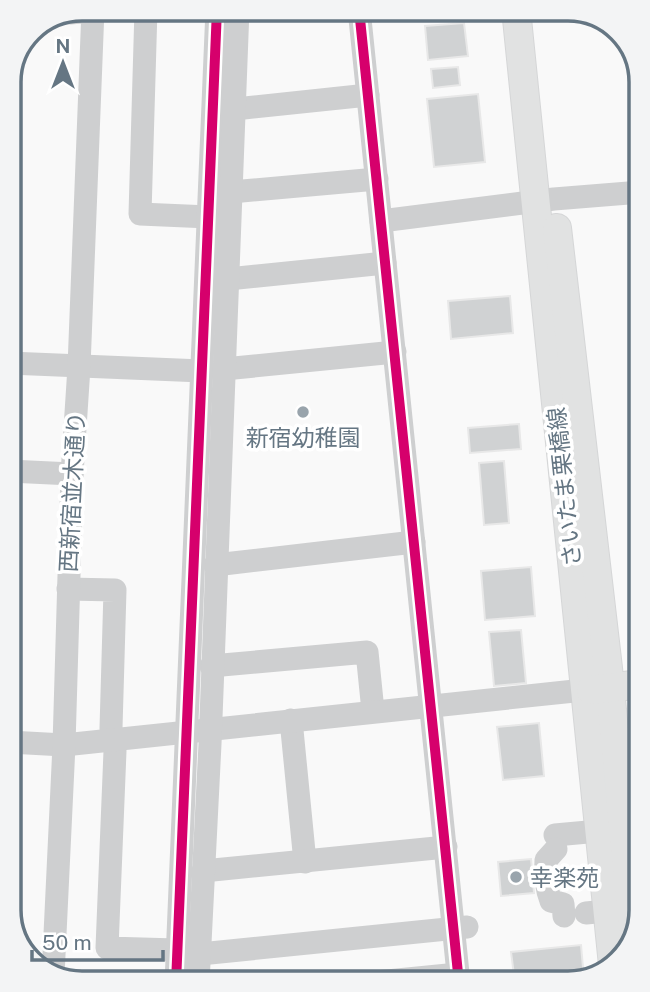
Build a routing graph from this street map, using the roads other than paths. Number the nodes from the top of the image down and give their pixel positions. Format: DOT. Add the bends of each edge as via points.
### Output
graph roads {
  1 [pos="100,21"];
  2 [pos="146,21"];
  3 [pos="217,21"];
  4 [pos="238,21"];
  5 [pos="360,21"];
  6 [pos="518,21"];
  7 [pos="535,21"];
  8 [pos="368,95"];
  9 [pos="235,109"];
  10 [pos="377,179"];
  11 [pos="231,192"];
  12 [pos="629,193"];
  13 [pos="545,200"];
  14 [pos="209,217"];
  15 [pos="381,221"];
  16 [pos="385,263"];
  17 [pos="228,279"];
  18 [pos="395,352"];
  19 [pos="21,364"];
  20 [pos="79,367"];
  21 [pos="213,370"];
  22 [pos="21,472"];
  23 [pos="72,474"];
  24 [pos="414,542"];
  25 [pos="215,565"];
  26 [pos="68,589"];
  27 [pos="211,666"];
  28 [pos="629,685"];
  29 [pos="597,689"];
  30 [pos="431,705"];
  31 [pos="373,711"];
  32 [pos="291,720"];
  33 [pos="198,731"];
  34 [pos="113,739"];
  35 [pos="21,743"];
  36 [pos="64,745"];
  37 [pos="629,817"];
  38 [pos="599,831"];
  39 [pos="446,847"];
  40 [pos="629,850"];
  41 [pos="305,862"];
  42 [pos="203,872"];
  43 [pos="604,914"];
  44 [pos="460,927"];
  45 [pos="189,952"];
  46 [pos="611,953"];
  47 [pos="54,964"];
  48 [pos="181,971"];
  49 [pos="195,971"];
  50 [pos="459,971"];
  1 -- 20 [label="street, 西新宿並木通り"];
  2 -- 14 [label="street" via="140,214"];
  3 -- 14 [label="street"];
  4 -- 9 [label="street"];
  5 -- 8 [label="street"];
  6 -- 13 [label="main road, さいたま栗橋線"];
  7 -- 13 [label="main road, さいたま栗橋線"];
  8 -- 9 [label="street"];
  8 -- 10 [label="street"];
  9 -- 11 [label="street"];
  10 -- 11 [label="street"];
  10 -- 15 [label="street"];
  11 -- 17 [label="street"];
  12 -- 13 [label="street"];
  13 -- 15 [label="street"];
  13 -- 29 [label="main road, さいたま栗橋線"];
  14 -- 21 [label="street"];
  15 -- 16 [label="street"];
  16 -- 17 [label="street"];
  16 -- 18 [label="street"];
  17 -- 21 [label="street"];
  18 -- 21 [label="street"];
  18 -- 24 [label="street"];
  19 -- 20 [label="street"];
  20 -- 21 [label="street"];
  20 -- 23 [label="street, 西新宿並木通り"];
  21 -- 25 [label="street"];
  21 -- 33 [label="street"];
  22 -- 23 [label="street"];
  23 -- 26 [label="street, 西新宿並木通り"];
  24 -- 25 [label="street"];
  24 -- 30 [label="street"];
  25 -- 27 [label="street"];
  26 -- 34 [label="street" via="115,590"];
  26 -- 36 [label="street, 西新宿並木通り"];
  27 -- 31 [label="street" via="367,652"];
  27 -- 33 [label="street"];
  28 -- 29 [label="main road"];
  29 -- 30 [label="street"];
  29 -- 37 [label="main road, さいたま栗橋線"];
  29 -- 38 [label="main road, さいたま栗橋線"];
  30 -- 31 [label="street"];
  30 -- 39 [label="street"];
  31 -- 32 [label="street"];
  32 -- 33 [label="street"];
  32 -- 41 [label="street"];
  33 -- 34 [label="street"];
  33 -- 42 [label="street"];
  33 -- 45 [label="street"];
  34 -- 36 [label="street"];
  34 -- 45 [label="street" via="107,948"];
  35 -- 36 [label="street"];
  36 -- 47 [label="street, 西新宿並木通り"];
  38 -- 43 [label="main road, さいたま栗橋線"];
  38 -- 43 [label="street" via="556,842 545,868 551,901"];
  39 -- 41 [label="street"];
  39 -- 44 [label="street"];
  40 -- 43 [label="main road, さいたま栗橋線"];
  41 -- 42 [label="street"];
  42 -- 45 [label="street"];
  43 -- 46 [label="main road, さいたま栗橋線"];
  44 -- 45 [label="street"];
  44 -- 50 [label="street"];
  45 -- 48 [label="street"];
  45 -- 49 [label="street"];
}
